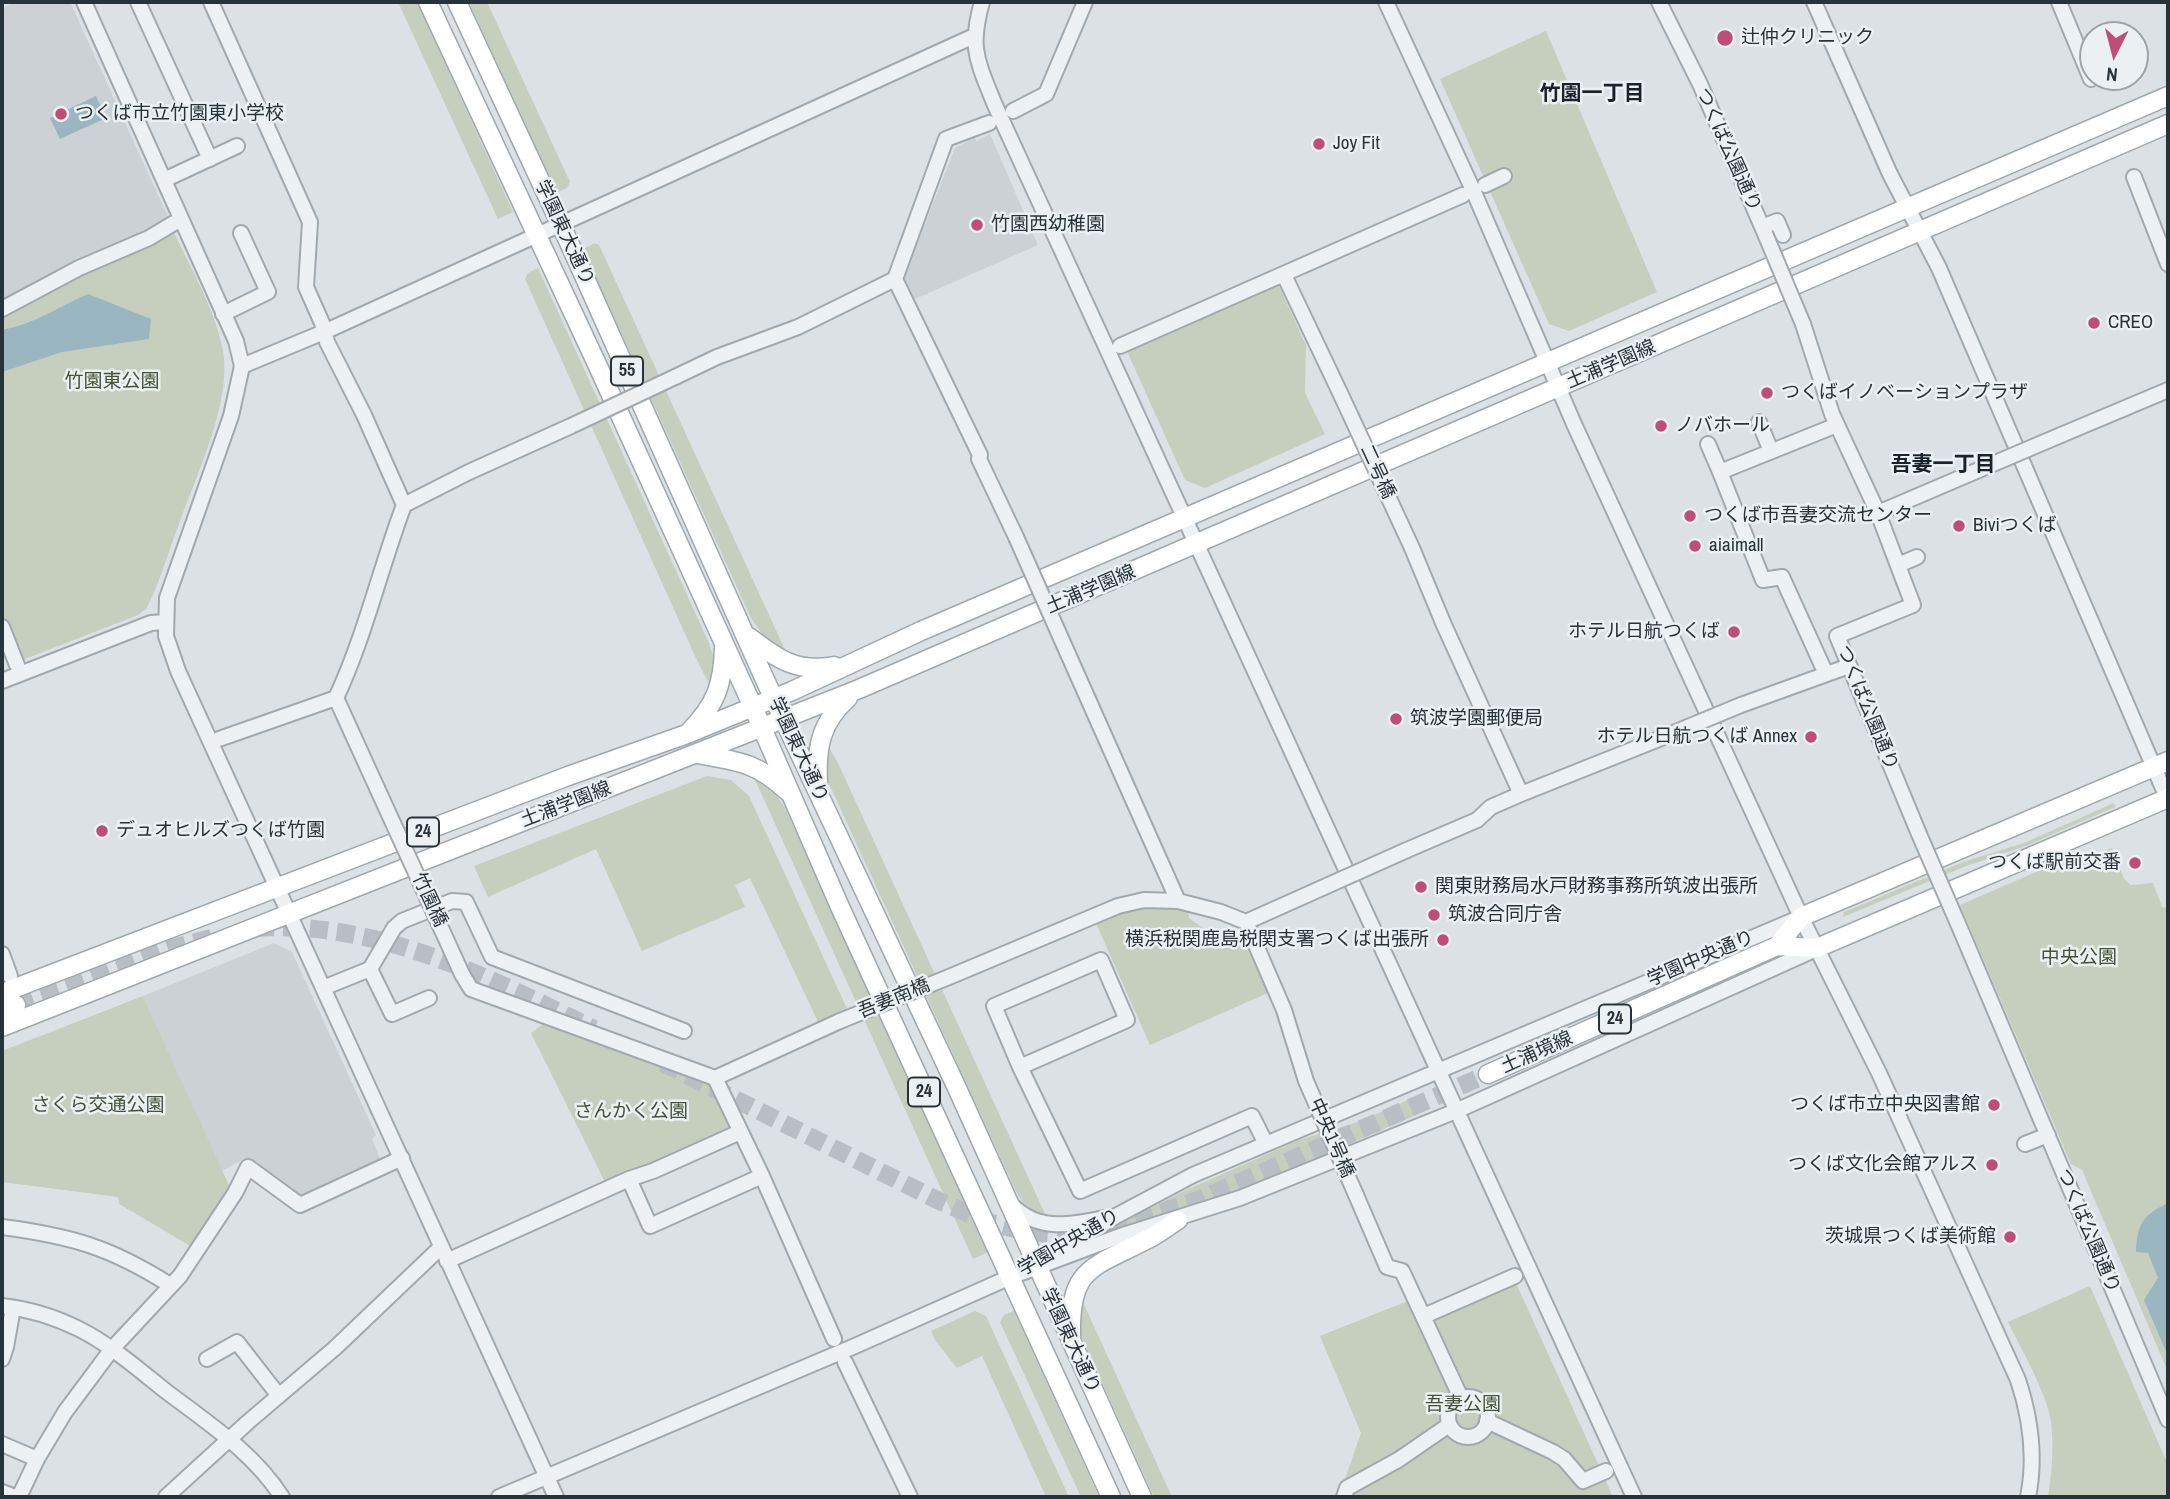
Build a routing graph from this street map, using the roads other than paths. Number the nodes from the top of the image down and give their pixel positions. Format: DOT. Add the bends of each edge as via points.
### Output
graph roads {
  1 [pos="83,2"];
  2 [pos="138,2"];
  3 [pos="211,2"];
  4 [pos="428,2"];
  5 [pos="457,2"];
  6 [pos="982,2"];
  7 [pos="1085,2"];
  8 [pos="1387,2"];
  9 [pos="1660,2"];
  10 [pos="1814,2"];
  11 [pos="2059,2"];
  12 [pos="974,36"];
  13 [pos="2079,50"];
  14 [pos="2168,96"];
  15 [pos="1013,111"];
  16 [pos="989,123"];
  17 [pos="2168,124"];
  18 [pos="237,146"];
  19 [pos="209,159"];
  20 [pos="1504,176"];
  21 [pos="2134,177"];
  22 [pos="164,180"];
  23 [pos="1485,185"];
  24 [pos="1463,195"];
  25 [pos="1909,209"];
  26 [pos="174,223"];
  27 [pos="560,224"];
  28 [pos="1764,231"];
  29 [pos="1921,232"];
  30 [pos="241,233"];
  31 [pos="536,235"];
  32 [pos="1783,235"];
  33 [pos="2168,264"];
  34 [pos="1284,275"];
  35 [pos="895,279"];
  36 [pos="2,309"];
  37 [pos="223,314"];
  38 [pos="324,332"];
  39 [pos="1121,346"];
  40 [pos="1549,363"];
  41 [pos="242,366"];
  42 [pos="1558,387"];
  43 [pos="2168,390"];
  44 [pos="1759,422"];
  45 [pos="1837,425"];
  46 [pos="1708,444"];
  47 [pos="1771,451"];
  48 [pos="1720,471"];
  49 [pos="404,505"];
  50 [pos="1878,513"];
  51 [pos="1184,520"];
  52 [pos="1196,544"];
  53 [pos="1917,557"];
  54 [pos="1898,565"];
  55 [pos="165,622"];
  56 [pos="2,628"];
  57 [pos="746,635"];
  58 [pos="724,643"];
  59 [pos="855,661"];
  60 [pos="18,665"];
  61 [pos="1849,666"];
  62 [pos="1826,674"];
  63 [pos="2,681"];
  64 [pos="859,689"];
  65 [pos="336,698"];
  66 [pos="774,698"];
  67 [pos="753,708"];
  68 [pos="784,720"];
  69 [pos="762,729"];
  70 [pos="687,734"];
  71 [pos="219,739"];
  72 [pos="697,754"];
  73 [pos="2161,764"];
  74 [pos="818,792"];
  75 [pos="790,793"];
  76 [pos="1521,794"];
  77 [pos="2168,799"];
  78 [pos="278,888"];
  79 [pos="1178,901"];
  80 [pos="289,913"];
  81 [pos="1801,917"];
  82 [pos="1246,922"];
  83 [pos="1777,946"];
  84 [pos="1817,948"];
  85 [pos="2,954"];
  86 [pos="370,969"];
  87 [pos="10,976"];
  88 [pos="323,988"];
  89 [pos="2,993"];
  90 [pos="429,998"];
  91 [pos="2,1027"];
  92 [pos="684,1031"];
  93 [pos="1020,1067"];
  94 [pos="1437,1072"];
  95 [pos="1488,1074"];
  96 [pos="715,1078"];
  97 [pos="1456,1111"];
  98 [pos="740,1132"];
  99 [pos="2048,1135"];
  100 [pos="1266,1144"];
  101 [pos="2025,1144"];
  102 [pos="402,1158"];
  103 [pos="762,1176"];
  104 [pos="629,1179"];
  105 [pos="1007,1200"];
  106 [pos="1116,1216"];
  107 [pos="1178,1220"];
  108 [pos="2,1227"];
  109 [pos="441,1247"];
  110 [pos="447,1261"];
  111 [pos="1035,1265"];
  112 [pos="1515,1276"];
  113 [pos="1008,1278"];
  114 [pos="170,1285"];
  115 [pos="7,1307"];
  116 [pos="1424,1316"];
  117 [pos="834,1339"];
  118 [pos="1071,1344"];
  119 [pos="112,1349"];
  120 [pos="2,1359"];
  121 [pos="208,1359"];
  122 [pos="845,1362"];
  123 [pos="279,1396"];
  124 [pos="1461,1398"];
  125 [pos="2168,1420"];
  126 [pos="1487,1421"];
  127 [pos="1449,1424"];
  128 [pos="228,1439"];
  129 [pos="2,1444"];
  130 [pos="37,1459"];
  131 [pos="1606,1471"];
  132 [pos="547,1477"];
  133 [pos="2,1492"];
  134 [pos="17,1497"];
  135 [pos="166,1497"];
  136 [pos="282,1497"];
  137 [pos="499,1497"];
  138 [pos="556,1497"];
  139 [pos="910,1497"];
  140 [pos="1111,1497"];
  141 [pos="1142,1497"];
  142 [pos="1344,1497"];
  143 [pos="1634,1497"];
  144 [pos="2028,1497"];
  1 -- 22 [label="street"];
  2 -- 19 [label="street"];
  3 -- 38 [label="street" via="310,222 306,287"];
  4 -- 31 [label="main road, 学園東大通り / 55"];
  5 -- 27 [label="main road, 学園東大通り / 55"];
  6 -- 12 [label="street"];
  7 -- 15 [label="street" via="1046,94"];
  8 -- 40 [label="street"];
  9 -- 28 [label="street, つくば公園通り"];
  10 -- 25 [label="street"];
  11 -- 13 [label="street"];
  12 -- 27 [label="street"];
  12 -- 51 [label="street" via="994,103"];
  14 -- 25 [label="main road, 土浦学園線"];
  16 -- 35 [label="street" via="946,139"];
  17 -- 29 [label="main road, 土浦学園線"];
  18 -- 19 [label="street"];
  19 -- 22 [label="street"];
  20 -- 23 [label="street"];
  21 -- 33 [label="street"];
  22 -- 37 [label="street"];
  24 -- 34 [label="street"];
  25 -- 29 [label="street"];
  25 -- 40 [label="main road, 土浦学園線"];
  26 -- 36 [label="street"];
  27 -- 31 [label="street"];
  27 -- 57 [label="main road, 学園東大通り / 55"];
  28 -- 32 [label="street" via="1777,221"];
  28 -- 45 [label="street, つくば公園通り, bridge" via="1803,324"];
  29 -- 42 [label="main road, 土浦学園線"];
  29 -- 73 [label="street"];
  30 -- 37 [label="street" via="268,292"];
  31 -- 38 [label="street"];
  31 -- 58 [label="main road, 学園東大通り / 55"];
  34 -- 39 [label="street"];
  34 -- 76 [label="street, 二号橋, bridge"];
  35 -- 49 [label="street, bridge" via="798,327 717,357"];
  35 -- 79 [label="street, bridge" via="980,455"];
  37 -- 41 [label="street"];
  38 -- 41 [label="street"];
  38 -- 49 [label="street"];
  40 -- 42 [label="street"];
  40 -- 51 [label="main road, 土浦学園線"];
  41 -- 55 [label="street" via="231,416 167,598"];
  42 -- 52 [label="main road, 土浦学園線"];
  42 -- 81 [label="street"];
  43 -- 50 [label="street, bridge"];
  44 -- 47 [label="street"];
  45 -- 47 [label="street"];
  45 -- 50 [label="street, つくば公園通り"];
  46 -- 48 [label="street"];
  47 -- 48 [label="street"];
  48 -- 62 [label="street" via="1763,580 1782,577 1787,597"];
  49 -- 65 [label="street"];
  50 -- 54 [label="street, つくば公園通り"];
  51 -- 52 [label="street"];
  51 -- 59 [label="main road, 土浦学園線"];
  52 -- 64 [label="main road, 土浦学園線"];
  52 -- 94 [label="street"];
  53 -- 54 [label="street"];
  54 -- 61 [label="street, つくば公園通り" via="1913,605 1838,636"];
  55 -- 63 [label="street" via="141,626"];
  55 -- 78 [label="street" via="178,671"];
  56 -- 60 [label="street"];
  57 -- 59 [label="main road" via="777,658 803,668"];
  57 -- 66 [label="main road, 学園東大通り / 55"];
  58 -- 67 [label="main road, 学園東大通り / 55"];
  58 -- 70 [label="main road" via="717,695"];
  59 -- 66 [label="main road, 土浦学園線"];
  61 -- 62 [label="street"];
  61 -- 99 [label="street, つくば公園通り, bridge"];
  62 -- 76 [label="street, bridge"];
  64 -- 68 [label="main road, 土浦学園線"];
  64 -- 74 [label="main road" via="833,712 820,736"];
  65 -- 71 [label="street"];
  65 -- 96 [label="street, 竹園橋, bridge" via="471,989"];
  66 -- 67 [label="main road, 土浦学園線 / 24"];
  66 -- 68 [label="main road, 学園東大通り / 55"];
  67 -- 69 [label="main road, 学園東大通り / 24"];
  67 -- 70 [label="main road, 土浦学園線 / 24"];
  68 -- 69 [label="main road, 土浦学園線 / 24"];
  68 -- 74 [label="main road, 学園東大通り / 24"];
  69 -- 72 [label="main road, 土浦学園線 / 24"];
  69 -- 75 [label="main road, 学園東大通り / 24"];
  70 -- 78 [label="main road, 土浦学園線 / 24"];
  72 -- 75 [label="main road" via="748,763"];
  72 -- 80 [label="main road, 土浦学園線 / 24"];
  73 -- 77 [label="street"];
  73 -- 81 [label="main road, 学園中央通り / 24"];
  74 -- 105 [label="main road, 学園東大通り / 24"];
  75 -- 113 [label="main road, 学園東大通り / 24"];
  76 -- 82 [label="street, bridge" via="1492,807 1477,820"];
  77 -- 84 [label="main road, 学園中央通り / 24"];
  78 -- 80 [label="street"];
  78 -- 89 [label="main road, 土浦学園線 / 24"];
  79 -- 82 [label="street, 吾妻南橋"];
  79 -- 96 [label="street, 吾妻南橋, bridge" via="1118,905"];
  80 -- 88 [label="street"];
  80 -- 91 [label="main road, 土浦学園線 / 24"];
  81 -- 83 [label="main road, 土浦境線 / 24"];
  81 -- 84 [label="street"];
  81 -- 94 [label="street, 学園中央通り"];
  82 -- 116 [label="street, 中央1号橋, bridge" via="1284,1010 1306,1082 1387,1267 1402,1271"];
  83 -- 84 [label="main road, 土浦境線 / 24"];
  83 -- 95 [label="main road, 土浦境線 / 24"];
  84 -- 97 [label="street, 学園中央通り"];
  84 -- 144 [label="street" via="2018,1380 2032,1436"];
  85 -- 87 [label="street"];
  86 -- 88 [label="street"];
  86 -- 90 [label="street" via="392,1014"];
  86 -- 92 [label="street" via="402,921 452,901 466,902 492,957"];
  88 -- 102 [label="street"];
  93 -- 93 [label="street" via="994,1006 1101,960 1127,1020"];
  93 -- 100 [label="street" via="1080,1191 1252,1116"];
  94 -- 97 [label="street"];
  94 -- 100 [label="street, 学園中央通り"];
  96 -- 98 [label="street"];
  97 -- 107 [label="street, 学園中央通り"];
  97 -- 143 [label="street"];
  98 -- 103 [label="street"];
  98 -- 104 [label="street"];
  99 -- 101 [label="street"];
  99 -- 125 [label="street, つくば公園通り"];
  100 -- 106 [label="street, 学園中央通り"];
  102 -- 109 [label="street"];
  102 -- 114 [label="street" via="300,1205 248,1167 230,1202"];
  103 -- 104 [label="street" via="650,1226"];
  103 -- 117 [label="street"];
  104 -- 110 [label="street"];
  105 -- 106 [label="street" via="1019,1213 1046,1224 1069,1226"];
  105 -- 111 [label="main road, 学園東大通り / 24"];
  106 -- 111 [label="street, 学園中央通り"];
  107 -- 111 [label="street, 学園中央通り"];
  107 -- 118 [label="main road" via="1093,1266 1077,1287"];
  108 -- 114 [label="street" via="87,1243"];
  109 -- 110 [label="street"];
  109 -- 123 [label="street"];
  110 -- 132 [label="street"];
  111 -- 113 [label="street, 学園中央通り"];
  111 -- 118 [label="main road, 学園東大通り / 24"];
  112 -- 116 [label="street"];
  113 -- 132 [label="street, 学園中央通り"];
  113 -- 140 [label="main road, 学園東大通り / 24"];
  114 -- 119 [label="street"];
  115 -- 119 [label="street" via="63,1322"];
  115 -- 120 [label="street"];
  116 -- 124 [label="street"];
  118 -- 141 [label="main road, 学園東大通り / 24"];
  119 -- 128 [label="street"];
  119 -- 130 [label="street"];
  121 -- 123 [label="street" via="237,1342"];
  122 -- 139 [label="street"];
  123 -- 128 [label="street"];
  124 -- 126 [label="street" via="1481,1403"];
  124 -- 127 [label="street" via="1451,1405"];
  126 -- 127 [label="street" via="1481,1432 1469,1437 1457,1434"];
  126 -- 131 [label="street" via="1553,1452 1583,1481"];
  127 -- 142 [label="street" via="1347,1488"];
  128 -- 135 [label="street"];
  128 -- 136 [label="street"];
  129 -- 130 [label="street"];
  130 -- 134 [label="street"];
  132 -- 137 [label="street, 学園中央通り"];
  132 -- 138 [label="street"];
  133 -- 134 [label="street"];
}
